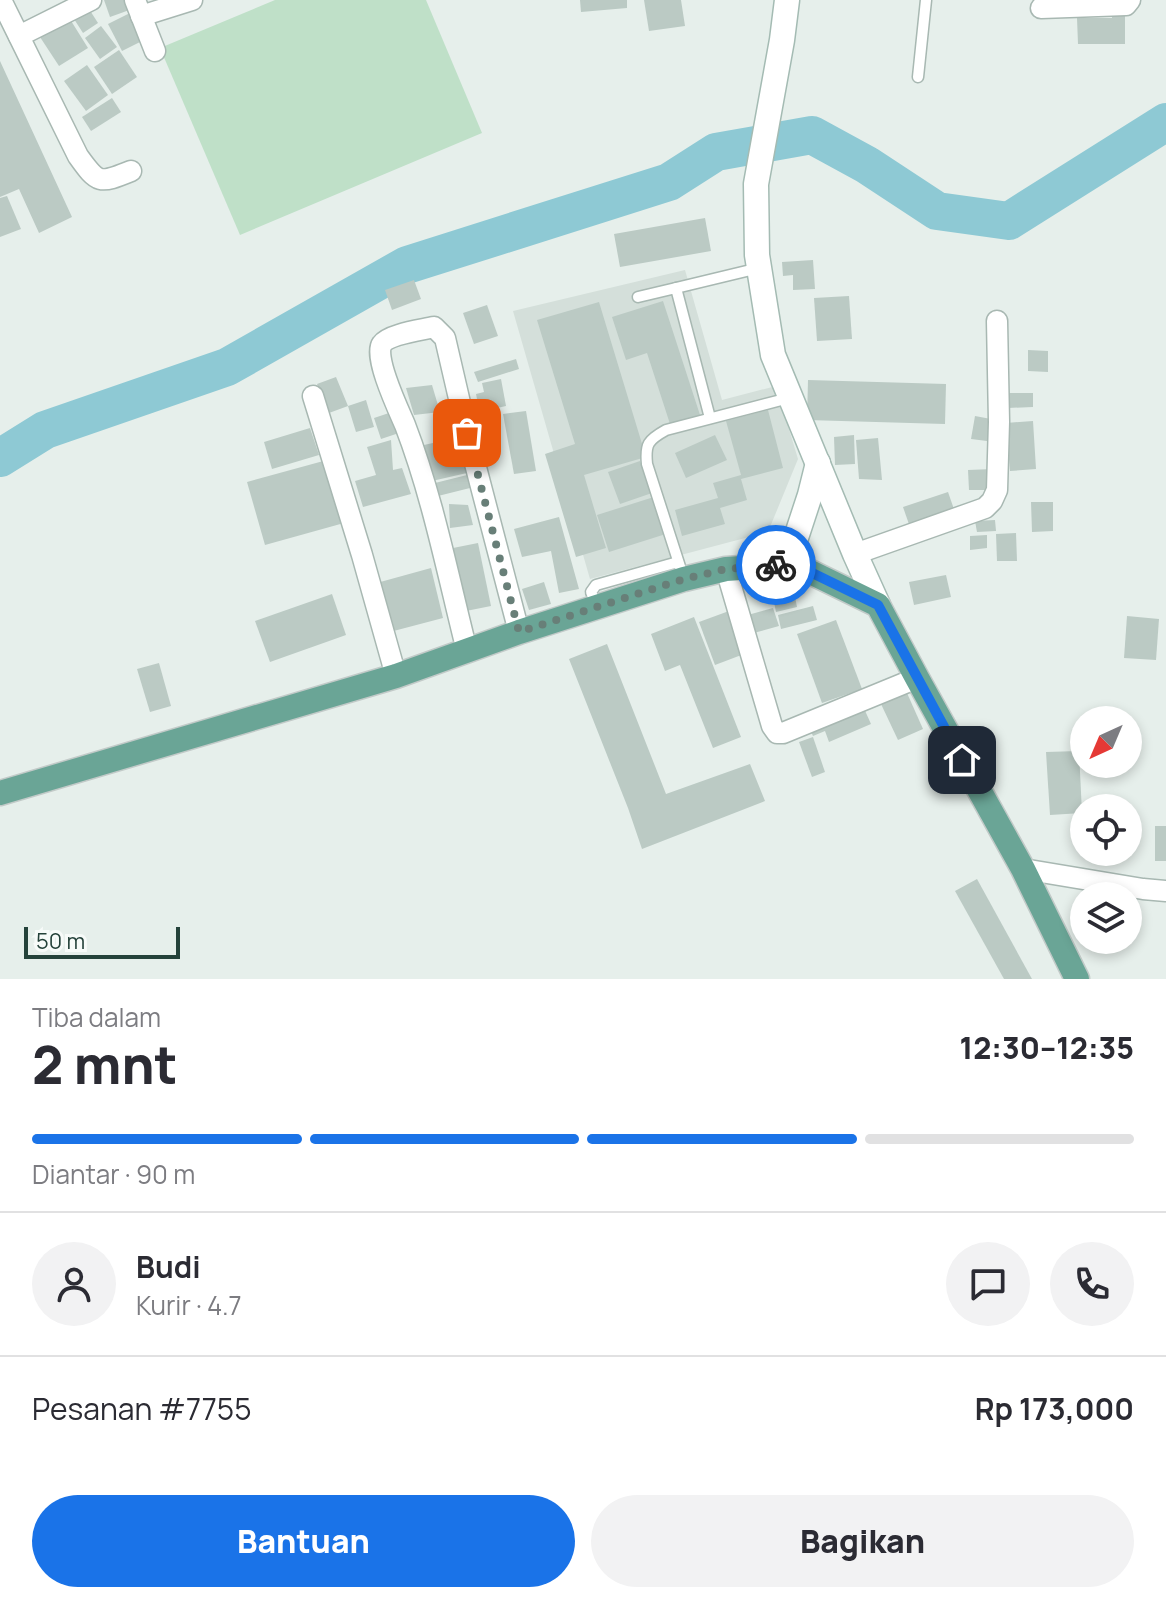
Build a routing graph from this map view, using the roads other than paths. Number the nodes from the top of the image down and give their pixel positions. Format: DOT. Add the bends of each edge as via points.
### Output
graph roads {
  1 [pos="1,0"];
  2 [pos="91,0"];
  3 [pos="192,0"];
  4 [pos="787,0"];
  5 [pos="926,0"];
  6 [pos="1130,0"];
  7 [pos="138,8"];
  8 [pos="1041,8"];
  9 [pos="19,36"];
  10 [pos="155,51"];
  11 [pos="918,77"];
  12 [pos="131,171"];
  13 [pos="759,268"];
  14 [pos="676,288"];
  15 [pos="638,297"];
  16 [pos="997,321"];
  17 [pos="313,396"];
  18 [pos="791,398"];
  19 [pos="710,418"];
  20 [pos="818,463"];
  21 [pos="855,554"];
  22 [pos="787,565"];
  23 [pos="726,569"];
  24 [pos="681,571"];
  25 [pos="878,605"];
  26 [pos="519,632"];
  27 [pos="467,651"];
  28 [pos="396,676"];
  29 [pos="917,678"];
  30 [pos="0,793"];
  31 [pos="1023,869"];
  32 [pos="1166,891"];
  33 [pos="1077,979"];
  1 -- 9 [label="street"];
  2 -- 9 [label="street"];
  3 -- 7 [label="street"];
  4 -- 13 [label="main road" via="756,184"];
  5 -- 11 [label="lane"];
  6 -- 8 [label="street" via="1126,5"];
  7 -- 10 [label="street"];
  9 -- 12 [label="street" via="88,170 107,181"];
  13 -- 14 [label="lane"];
  13 -- 18 [label="main road" via="773,355"];
  14 -- 15 [label="lane"];
  14 -- 19 [label="lane"];
  16 -- 21 [label="street" via="994,498 985,508"];
  17 -- 28 [label="street"];
  18 -- 19 [label="lane"];
  18 -- 20 [label="main road"];
  19 -- 24 [label="lane" via="666,430 646,448"];
  20 -- 21 [label="main road"];
  20 -- 22 [label="main road"];
  21 -- 25 [label="main road"];
  22 -- 23 [label="main road"];
  22 -- 25 [label="main road"];
  23 -- 24 [label="main road"];
  23 -- 29 [label="street" via="777,733"];
  24 -- 26 [label="main road" via="597,607"];
  25 -- 29 [label="main road"];
  26 -- 27 [label="main road"];
  26 -- 27 [label="street" via="445,338 434,327 392,337 382,344 381,358 432,513"];
  27 -- 28 [label="main road"];
  28 -- 30 [label="main road"];
  29 -- 31 [label="main road"];
  31 -- 32 [label="street"];
  31 -- 33 [label="main road"];
}
